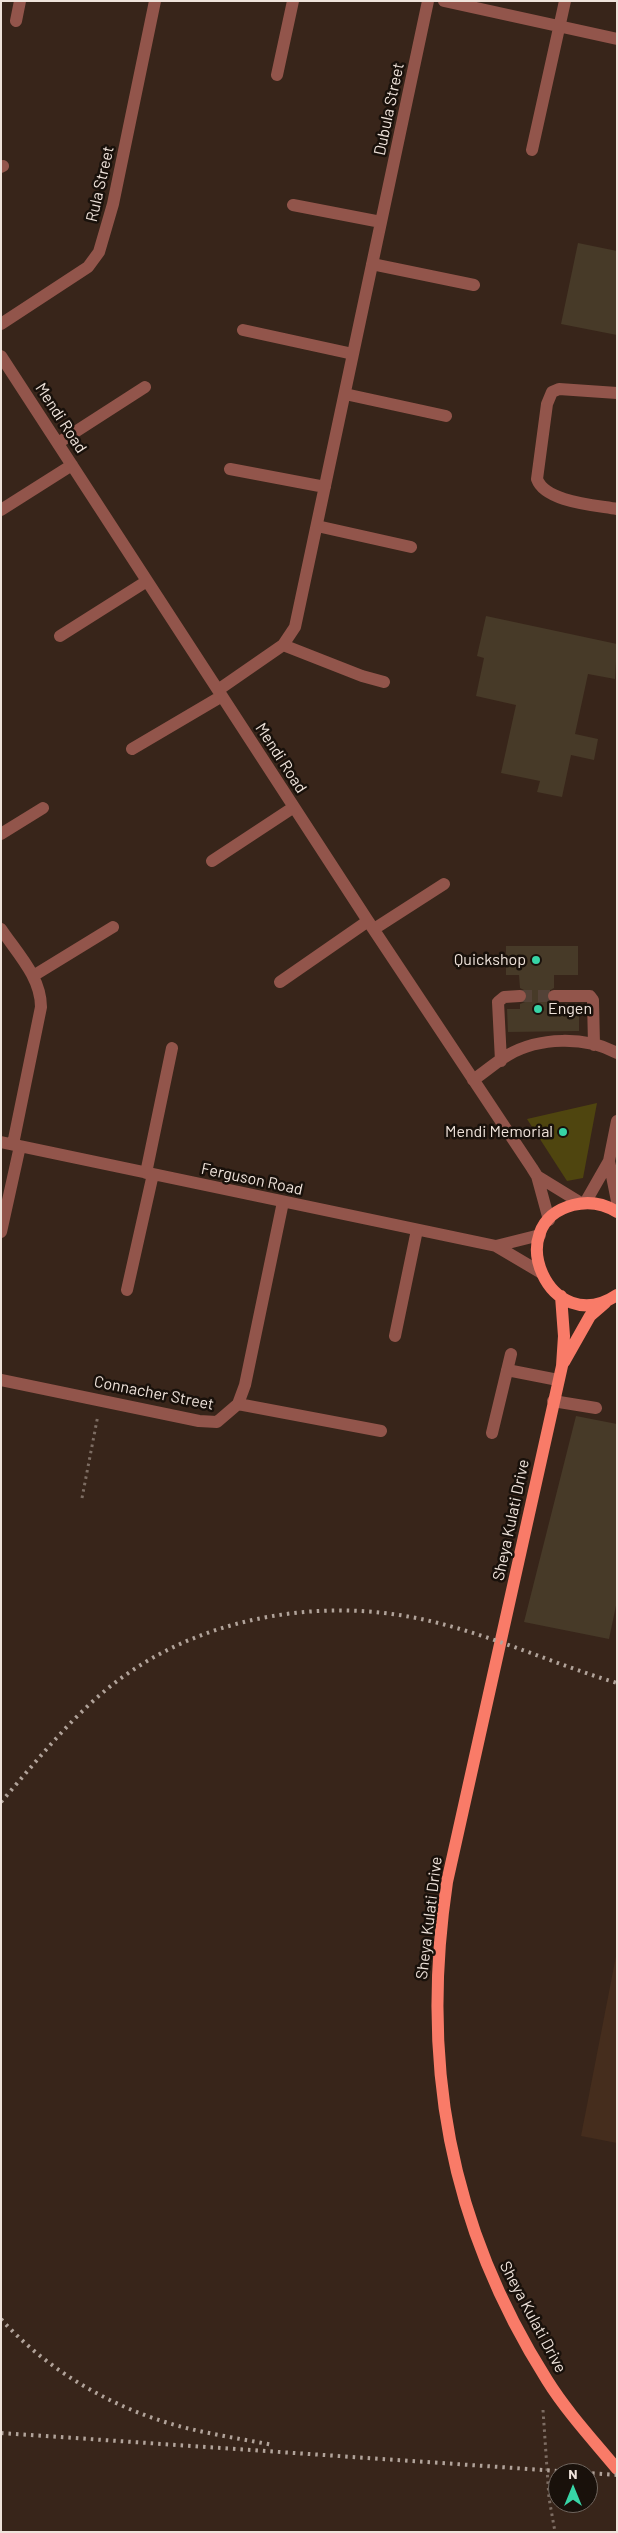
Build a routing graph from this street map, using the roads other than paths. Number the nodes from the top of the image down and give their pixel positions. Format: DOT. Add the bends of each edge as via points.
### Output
graph roads {
  1 [pos="20,1"];
  2 [pos="155,1"];
  3 [pos="293,1"];
  4 [pos="428,1"];
  5 [pos="444,1"];
  6 [pos="565,1"];
  7 [pos="16,21"];
  8 [pos="560,26"];
  9 [pos="617,39"];
  10 [pos="277,75"];
  11 [pos="532,150"];
  12 [pos="293,205"];
  13 [pos="381,222"];
  14 [pos="372,264"];
  15 [pos="474,285"];
  16 [pos="1,324"];
  17 [pos="243,330"];
  18 [pos="353,354"];
  19 [pos="1,356"];
  20 [pos="145,387"];
  21 [pos="617,393"];
  22 [pos="344,394"];
  23 [pos="446,416"];
  24 [pos="58,443"];
  25 [pos="72,465"];
  26 [pos="230,469"];
  27 [pos="325,487"];
  28 [pos="617,509"];
  29 [pos="1,510"];
  30 [pos="317,526"];
  31 [pos="411,547"];
  32 [pos="147,581"];
  33 [pos="60,636"];
  34 [pos="283,644"];
  35 [pos="384,682"];
  36 [pos="220,693"];
  37 [pos="132,749"];
  38 [pos="294,807"];
  39 [pos="43,808"];
  40 [pos="1,834"];
  41 [pos="212,861"];
  42 [pos="444,884"];
  43 [pos="371,925"];
  44 [pos="113,928"];
  45 [pos="1,929"];
  46 [pos="33,976"];
  47 [pos="280,982"];
  48 [pos="520,996"];
  49 [pos="554,996"];
  50 [pos="594,1045"];
  51 [pos="172,1048"];
  52 [pos="617,1053"];
  53 [pos="501,1061"];
  54 [pos="473,1080"];
  55 [pos="617,1121"];
  56 [pos="12,1144"];
  57 [pos="609,1161"];
  58 [pos="149,1174"];
  59 [pos="537,1176"];
  60 [pos="617,1201"];
  61 [pos="282,1202"];
  62 [pos="583,1203"];
  63 [pos="617,1212"];
  64 [pos="549,1220"];
  65 [pos="417,1230"];
  66 [pos="1,1232"];
  67 [pos="540,1235"];
  68 [pos="496,1246"];
  69 [pos="540,1272"];
  70 [pos="128,1290"];
  71 [pos="561,1296"];
  72 [pos="614,1296"];
  73 [pos="395,1336"];
  74 [pos="511,1354"];
  75 [pos="562,1366"];
  76 [pos="506,1370"];
  77 [pos="1,1380"];
  78 [pos="558,1380"];
  79 [pos="553,1401"];
  80 [pos="238,1404"];
  81 [pos="596,1408"];
  82 [pos="381,1431"];
  83 [pos="492,1433"];
  84 [pos="617,2469"];
  1 -- 7 [label="street"];
  2 -- 16 [label="street, Rula Street" via="99,252 88,267"];
  3 -- 10 [label="street"];
  4 -- 13 [label="street, Dubula Street"];
  5 -- 8 [label="street"];
  6 -- 8 [label="street"];
  8 -- 9 [label="street"];
  8 -- 11 [label="street"];
  12 -- 13 [label="street"];
  13 -- 14 [label="street, Dubula Street"];
  14 -- 15 [label="street"];
  14 -- 18 [label="street, Dubula Street"];
  17 -- 18 [label="street"];
  18 -- 22 [label="street, Dubula Street"];
  19 -- 24 [label="street, Mendi Road"];
  20 -- 24 [label="street"];
  21 -- 28 [label="street" via="559,389 552,392 547,404 537,478 539,486 550,494"];
  22 -- 23 [label="street"];
  22 -- 27 [label="street, Dubula Street"];
  24 -- 25 [label="street, Mendi Road"];
  25 -- 29 [label="street"];
  25 -- 32 [label="street, Mendi Road"];
  26 -- 27 [label="street"];
  27 -- 30 [label="street, Dubula Street"];
  30 -- 31 [label="street"];
  30 -- 34 [label="street, Dubula Street" via="295,627"];
  32 -- 33 [label="street"];
  32 -- 36 [label="street, Mendi Road"];
  34 -- 35 [label="street"];
  34 -- 36 [label="street, Dubula Street"];
  36 -- 37 [label="street, Dubula Street"];
  36 -- 38 [label="street, Mendi Road"];
  38 -- 41 [label="street"];
  38 -- 43 [label="street, Mendi Road"];
  39 -- 40 [label="street"];
  42 -- 43 [label="street"];
  43 -- 47 [label="street"];
  43 -- 54 [label="street, Mendi Road"];
  44 -- 46 [label="street"];
  45 -- 46 [label="street"];
  46 -- 56 [label="street" via="41,995 41,1008"];
  48 -- 53 [label="street" via="504,997 498,1002"];
  49 -- 50 [label="street" via="590,996 593,1000"];
  50 -- 52 [label="street"];
  50 -- 53 [label="street" via="548,1042 531,1046"];
  51 -- 58 [label="street"];
  53 -- 54 [label="street"];
  54 -- 59 [label="street, Mendi Road"];
  55 -- 57 [label="street"];
  56 -- 58 [label="street, Ferguson Road"];
  56 -- 66 [label="street"];
  57 -- 60 [label="street"];
  57 -- 62 [label="street"];
  58 -- 61 [label="street, Ferguson Road"];
  58 -- 70 [label="street"];
  59 -- 62 [label="street, Mendi Road"];
  59 -- 64 [label="street, Mendi Road"];
  61 -- 65 [label="street, Ferguson Road"];
  61 -- 80 [label="street, Connacher Street" via="245,1385"];
  62 -- 63 [label="main road" via="607,1206"];
  62 -- 64 [label="main road" via="568,1206"];
  64 -- 67 [label="main road"];
  65 -- 68 [label="street, Ferguson Road"];
  65 -- 73 [label="street"];
  67 -- 68 [label="street, Ferguson Road"];
  67 -- 69 [label="main road" via="536,1254"];
  68 -- 69 [label="street, Ferguson Road"];
  69 -- 71 [label="main road" via="550,1288"];
  71 -- 72 [label="main road" via="584,1304 603,1302"];
  71 -- 75 [label="main road, Sheya Kulati Drive"];
  72 -- 75 [label="main road, Sheya Kulati Drive" via="590,1316"];
  74 -- 76 [label="street"];
  75 -- 78 [label="main road, Sheya Kulati Drive"];
  76 -- 78 [label="street"];
  76 -- 83 [label="street"];
  77 -- 80 [label="street, Connacher Street" via="199,1421 217,1422"];
  78 -- 79 [label="main road, Sheya Kulati Drive"];
  79 -- 81 [label="street"];
  79 -- 84 [label="main road, Sheya Kulati Drive" via="447,1882 439,1945 436,2030 451,2150 468,2214 490,2272 547,2381"];
  80 -- 82 [label="street"];
}
